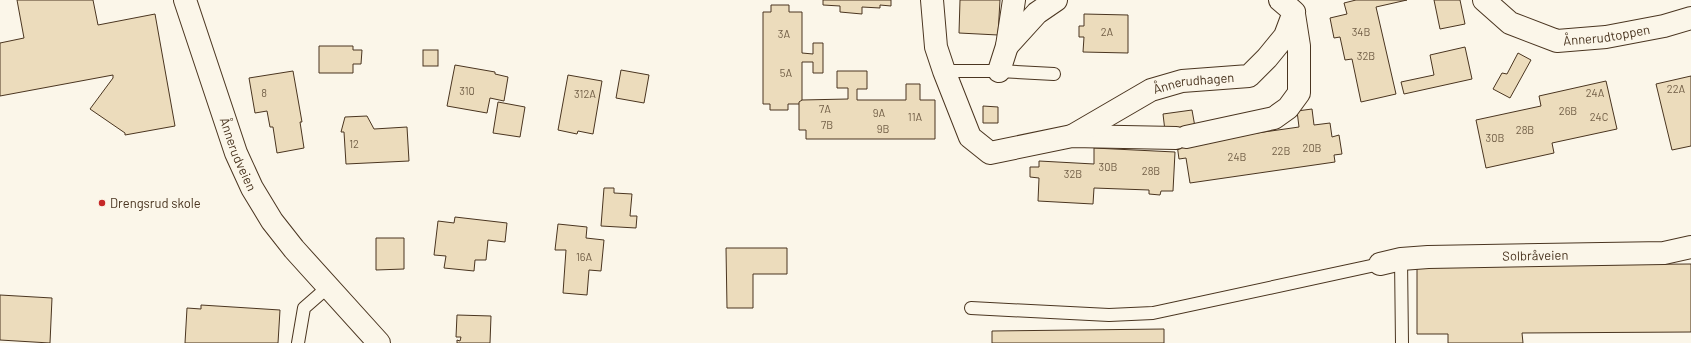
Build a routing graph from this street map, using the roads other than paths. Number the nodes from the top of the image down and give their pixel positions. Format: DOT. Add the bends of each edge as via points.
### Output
graph roads {
  1 [pos="185,0"];
  2 [pos="932,0"];
  3 [pos="1014,0"];
  4 [pos="1056,0"];
  5 [pos="1484,0"];
  6 [pos="1290,4"];
  7 [pos="1691,18"];
  8 [pos="1007,46"];
  9 [pos="944,70"];
  10 [pos="999,71"];
  11 [pos="1054,74"];
  12 [pos="1072,136"];
  13 [pos="1691,247"];
  14 [pos="1390,261"];
  15 [pos="328,287"];
  16 [pos="971,308"];
  17 [pos="298,338"];
  18 [pos="307,343"];
  19 [pos="379,343"];
  20 [pos="1402,343"];
  1 -- 15 [label="street, Ånnerudveien" via="236,153 252,188 272,221"];
  2 -- 9 [label="street, Ånnerudhagen" via="936,47"];
  3 -- 8 [label="street"];
  4 -- 8 [label="street" via="1037,13"];
  5 -- 7 [label="street, Ånnerudtoppen" via="1510,23 1557,41 1606,38"];
  6 -- 12 [label="street, Ånnerudhagen" via="1285,36 1249,76 1182,81 1151,90"];
  6 -- 12 [label="street, Ånnerudhagen" via="1299,46 1299,93 1288,108 1274,118 1181,138"];
  8 -- 10 [label="street"];
  9 -- 10 [label="lane"];
  9 -- 12 [label="street, Ånnerudhagen" via="970,137 990,153"];
  10 -- 11 [label="lane"];
  13 -- 14 [label="street, Solbråveien" via="1664,253 1436,257"];
  14 -- 16 [label="lane" via="1154,313 1109,315"];
  14 -- 20 [label="lane"];
  15 -- 17 [label="lane" via="304,308"];
  15 -- 19 [label="street, Ånnerudveien"];
  17 -- 18 [label="lane"];
}
